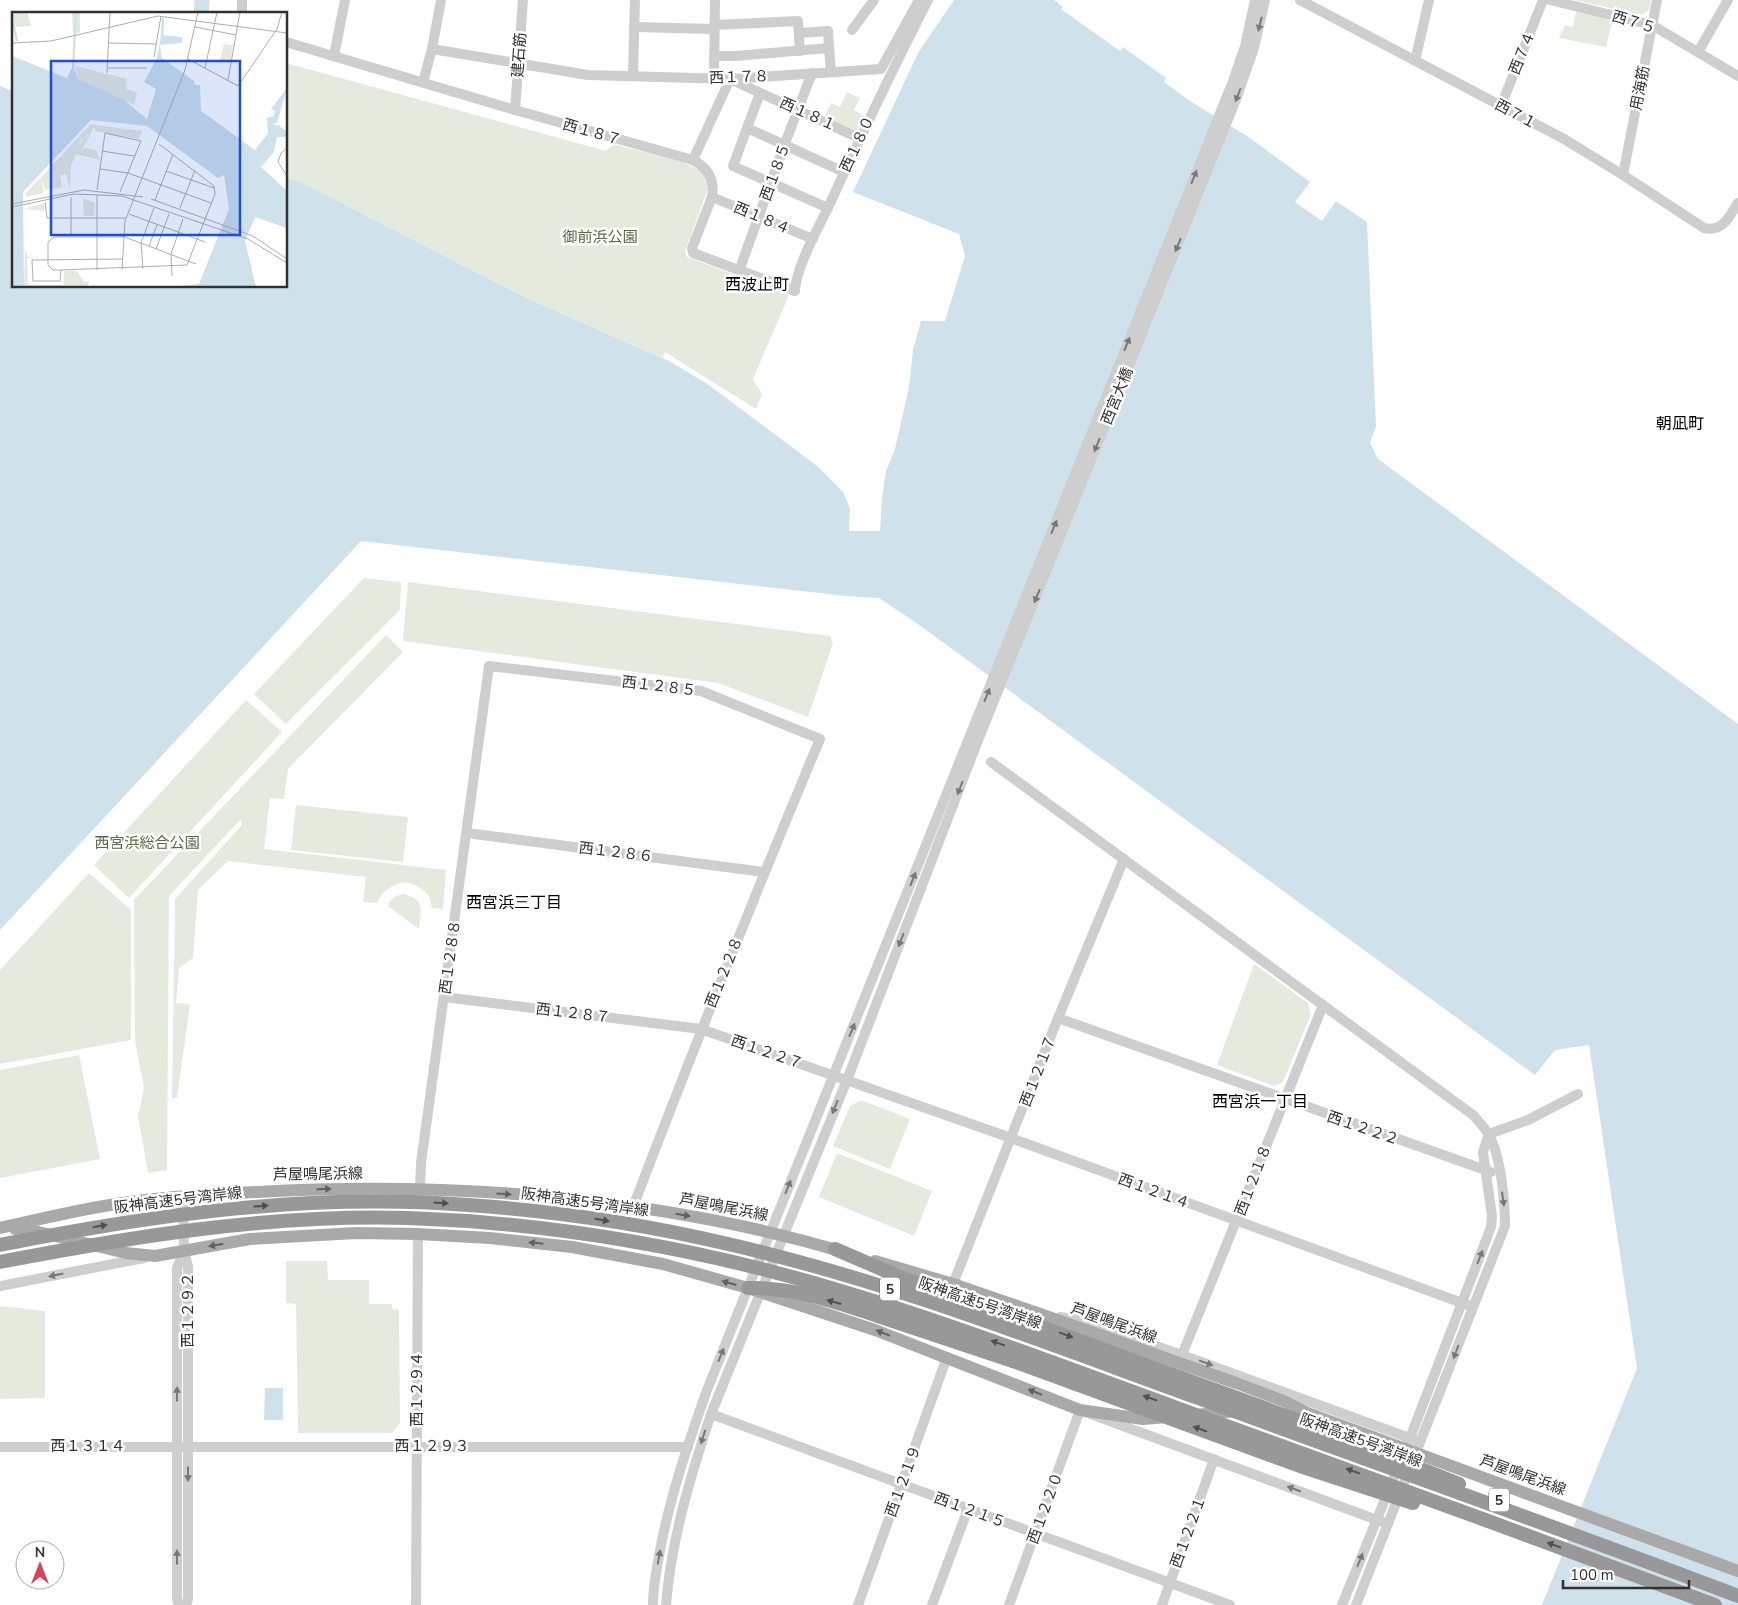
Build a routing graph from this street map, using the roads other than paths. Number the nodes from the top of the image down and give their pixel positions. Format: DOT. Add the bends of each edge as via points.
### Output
graph roads {
  1 [pos="343,0"];
  2 [pos="441,0"];
  3 [pos="523,0"];
  4 [pos="635,0"];
  5 [pos="715,0"];
  6 [pos="874,0"];
  7 [pos="919,0"];
  8 [pos="928,0"];
  9 [pos="1255,0"];
  10 [pos="1266,0"];
  11 [pos="1300,0"];
  12 [pos="1429,0"];
  13 [pos="1543,0"];
  14 [pos="1550,0"];
  15 [pos="1657,0"];
  16 [pos="1728,0"];
  17 [pos="1652,24"];
  18 [pos="634,27"];
  19 [pos="715,27"];
  20 [pos="852,30"];
  21 [pos="799,32"];
  22 [pos="288,43"];
  23 [pos="1249,47"];
  24 [pos="829,48"];
  25 [pos="432,49"];
  26 [pos="800,50"];
  27 [pos="1698,52"];
  28 [pos="334,56"];
  29 [pos="714,56"];
  30 [pos="1415,61"];
  31 [pos="519,62"];
  32 [pos="831,72"];
  33 [pos="812,73"];
  34 [pos="633,76"];
  35 [pos="1738,76"];
  36 [pos="714,78"];
  37 [pos="730,79"];
  38 [pos="423,82"];
  39 [pos="760,93"];
  40 [pos="1500,106"];
  41 [pos="799,109"];
  42 [pos="515,110"];
  43 [pos="747,128"];
  44 [pos="859,138"];
  45 [pos="784,146"];
  46 [pos="693,160"];
  47 [pos="844,172"];
  48 [pos="1623,175"];
  49 [pos="771,182"];
  50 [pos="712,197"];
  51 [pos="1738,203"];
  52 [pos="828,208"];
  53 [pos="759,216"];
  54 [pos="813,239"];
  55 [pos="739,271"];
  56 [pos="795,291"];
  57 [pos="489,666"];
  58 [pos="820,739"];
  59 [pos="973,741"];
  60 [pos="991,762"];
  61 [pos="467,833"];
  62 [pos="1124,859"];
  63 [pos="764,872"];
  64 [pos="444,997"];
  65 [pos="1323,1005"];
  66 [pos="1058,1018"];
  67 [pos="701,1029"];
  68 [pos="834,1075"];
  69 [pos="847,1080"];
  70 [pos="1578,1094"];
  71 [pos="1284,1100"];
  72 [pos="1489,1134"];
  73 [pos="1011,1138"];
  74 [pos="1485,1170"];
  75 [pos="1500,1175"];
  76 [pos="420,1188"];
  77 [pos="183,1196"];
  78 [pos="633,1207"];
  79 [pos="84,1210"];
  80 [pos="1236,1221"];
  81 [pos="0,1222"];
  82 [pos="0,1228"];
  83 [pos="0,1232"];
  84 [pos="770,1232"];
  85 [pos="418,1234"];
  86 [pos="783,1235"];
  87 [pos="0,1245"];
  88 [pos="835,1249"];
  89 [pos="184,1250"];
  90 [pos="155,1256"];
  91 [pos="0,1262"];
  92 [pos="953,1284"];
  93 [pos="0,1286"];
  94 [pos="758,1289"];
  95 [pos="1462,1303"];
  96 [pos="1473,1307"];
  97 [pos="1043,1315"];
  98 [pos="1182,1355"];
  99 [pos="947,1357"];
  100 [pos="1080,1410"];
  101 [pos="1302,1411"];
  102 [pos="711,1414"];
  103 [pos="1410,1438"];
  104 [pos="1420,1442"];
  105 [pos="177,1446"];
  106 [pos="188,1446"];
  107 [pos="417,1446"];
  108 [pos="0,1447"];
  109 [pos="688,1447"];
  110 [pos="1214,1459"];
  111 [pos="902,1486"];
  112 [pos="968,1509"];
  113 [pos="1377,1520"];
  114 [pos="1388,1524"];
  115 [pos="1036,1534"];
  116 [pos="1527,1535"];
  117 [pos="1738,1572"];
  118 [pos="1686,1576"];
  119 [pos="1170,1583"];
  120 [pos="1738,1596"];
  121 [pos="179,1605"];
  122 [pos="186,1605"];
  123 [pos="416,1605"];
  124 [pos="653,1605"];
  125 [pos="666,1605"];
  126 [pos="858,1605"];
  127 [pos="932,1605"];
  128 [pos="1009,1605"];
  129 [pos="1162,1605"];
  130 [pos="1230,1605"];
  131 [pos="1342,1605"];
  132 [pos="1356,1605"];
  133 [pos="1715,1605"];
  1 -- 28 [label="street"];
  2 -- 25 [label="street"];
  3 -- 31 [label="street, 建石筋"];
  4 -- 18 [label="street"];
  5 -- 19 [label="street"];
  6 -- 20 [label="street"];
  7 -- 32 [label="street, 西１７８" via="881,68"];
  8 -- 44 [label="street, 西１８０"];
  9 -- 23 [label="street"];
  10 -- 23 [label="street, one-way"];
  11 -- 30 [label="street, 西７１"];
  12 -- 30 [label="street"];
  13 -- 40 [label="street, 西７４"];
  14 -- 17 [label="street, 西７５"];
  15 -- 17 [label="street, 用海筋"];
  16 -- 27 [label="street"];
  17 -- 27 [label="street, 西７５"];
  17 -- 48 [label="street, 用海筋"];
  18 -- 19 [label="street"];
  18 -- 34 [label="street"];
  19 -- 21 [label="street" via="798,21"];
  19 -- 29 [label="street"];
  21 -- 24 [label="street" via="828,31"];
  21 -- 26 [label="street"];
  22 -- 28 [label="street, 西１８７"];
  23 -- 59 [label="street, 西宮大橋"];
  24 -- 26 [label="street"];
  24 -- 32 [label="street"];
  25 -- 31 [label="street, 西１７８"];
  25 -- 38 [label="street"];
  26 -- 29 [label="street"];
  27 -- 35 [label="street, 西７５"];
  28 -- 38 [label="street, 西１８７"];
  29 -- 36 [label="street"];
  30 -- 40 [label="street, 西７１"];
  31 -- 34 [label="street, 西１７８" via="588,75"];
  31 -- 42 [label="street, 建石筋"];
  32 -- 33 [label="street, 西１７８"];
  33 -- 37 [label="street, 西１７８"];
  33 -- 41 [label="street, 西１８５"];
  34 -- 36 [label="street, 西１７８"];
  36 -- 37 [label="street, 西１７８"];
  37 -- 39 [label="street, 西１８１"];
  37 -- 46 [label="street"];
  38 -- 42 [label="street, 西１８７"];
  39 -- 41 [label="street, 西１８１"];
  39 -- 43 [label="street"];
  40 -- 48 [label="street, 西７１" via="1564,139"];
  41 -- 44 [label="street, 西１８１"];
  41 -- 45 [label="street, 西１８５"];
  42 -- 46 [label="street, 西１８７"];
  43 -- 45 [label="street"];
  43 -- 49 [label="street" via="732,166"];
  44 -- 47 [label="street, 西１８０"];
  45 -- 47 [label="street"];
  45 -- 49 [label="street, 西１８５"];
  46 -- 50 [label="street, 西１８７" via="710,175"];
  47 -- 52 [label="street, 西１８０"];
  48 -- 51 [label="street, 西７１" via="1704,228 1716,229 1726,222"];
  49 -- 52 [label="street"];
  49 -- 53 [label="street, 西１８５"];
  50 -- 53 [label="street, 西１８４"];
  50 -- 55 [label="street, 西１８７" via="692,251"];
  52 -- 54 [label="street, 西１８０"];
  53 -- 54 [label="street, 西１８４"];
  53 -- 55 [label="street, 西１８５"];
  54 -- 56 [label="street, 西１８０" via="795,282"];
  55 -- 56 [label="street, 西１８７"];
  57 -- 58 [label="street, 西１２８５" via="701,691"];
  57 -- 61 [label="street, 西１２８８"];
  58 -- 63 [label="street, 西１２２８"];
  68 -- 59 [label="street, one-way"];
  59 -- 69 [label="street, one-way"];
  60 -- 62 [label="street"];
  61 -- 63 [label="street, 西１２８６"];
  61 -- 64 [label="street, 西１２８８"];
  62 -- 65 [label="street"];
  62 -- 66 [label="street, 西１２１７"];
  63 -- 67 [label="street, 西１２２８"];
  64 -- 67 [label="street, 西１２８７"];
  64 -- 76 [label="street, 西１２８８"];
  65 -- 71 [label="street, 西１２１８"];
  65 -- 72 [label="street" via="1473,1115"];
  66 -- 71 [label="street, 西１２２２"];
  66 -- 73 [label="street, 西１２１７"];
  67 -- 68 [label="street, 西１２２７"];
  67 -- 78 [label="street, 西１２２８"];
  68 -- 69 [label="street, 西１２１４"];
  84 -- 68 [label="street, one-way"];
  69 -- 73 [label="street, 西１２１４"];
  69 -- 86 [label="street, one-way"];
  70 -- 72 [label="street" via="1528,1120"];
  71 -- 74 [label="street, 西１２２２"];
  71 -- 80 [label="street, 西１２１８"];
  72 -- 74 [label="street" via="1483,1152"];
  72 -- 75 [label="street" via="1496,1149"];
  73 -- 80 [label="street, 西１２１４"];
  73 -- 92 [label="street, 西１２１７"];
  74 -- 75 [label="street, 西１２２２"];
  95 -- 74 [label="street, one-way" via="1492,1227"];
  75 -- 96 [label="street, one-way" via="1505,1226"];
  77 -- 76 [label="main road, 芦屋鳴尾浜線, one-way"];
  76 -- 78 [label="main road, 芦屋鳴尾浜線, one-way"];
  76 -- 85 [label="main road"];
  77 -- 79 [label="main road, 芦屋鳴尾浜線"];
  77 -- 89 [label="street"];
  78 -- 84 [label="main road, 芦屋鳴尾浜線, one-way"];
  79 -- 81 [label="street" via="51,1211"];
  79 -- 82 [label="main road, 芦屋鳴尾浜線"];
  80 -- 95 [label="street, 西１２１４"];
  80 -- 98 [label="street, 西１２１８"];
  83 -- 90 [label="main road, 芦屋鳴尾浜線" via="22,1228 126,1253"];
  84 -- 86 [label="main road, 芦屋鳴尾浜線"];
  84 -- 94 [label="street"];
  85 -- 89 [label="main road, 芦屋鳴尾浜線, one-way" via="250,1239"];
  94 -- 85 [label="main road, 芦屋鳴尾浜線, one-way" via="663,1264 572,1247"];
  85 -- 107 [label="street, 西１２９４"];
  86 -- 88 [label="main road, 芦屋鳴尾浜線"];
  86 -- 94 [label="street"];
  87 -- 118 [label="highway, 阪神高速5号湾岸線 / 5, one-way, bridge" via="206,1211 344,1202 466,1205 654,1228 800,1262 931,1302"];
  88 -- 92 [label="main road, 芦屋鳴尾浜線"];
  88 -- 118 [label="highway, 5, one-way, bridge" via="907,1280 1311,1425"];
  89 -- 90 [label="main road, 芦屋鳴尾浜線"];
  105 -- 89 [label="street, 西１２９２, one-way" via="177,1268"];
  89 -- 106 [label="street, 西１２９２" via="188,1267"];
  90 -- 93 [label="street, one-way"];
  116 -- 91 [label="highway, 阪神高速5号湾岸線 / 5, one-way, bridge" via="925,1318 763,1269 653,1245 502,1224 405,1218 342,1219 208,1227"];
  92 -- 97 [label="main road, 芦屋鳴尾浜線"];
  99 -- 94 [label="main road, 芦屋鳴尾浜線, one-way"];
  94 -- 102 [label="street"];
  109 -- 94 [label="street, one-way" via="707,1390"];
  116 -- 94 [label="highway, 5, one-way, bridge" via="1403,1500 1300,1466 931,1333 803,1293"];
  95 -- 96 [label="street, 西１２１４"];
  95 -- 103 [label="street"];
  96 -- 104 [label="street, one-way"];
  97 -- 98 [label="street" via="1080,1320"];
  97 -- 101 [label="main road, 芦屋鳴尾浜線" via="1236,1383"];
  98 -- 103 [label="street, one-way"];
  100 -- 99 [label="main road, 芦屋鳴尾浜線, one-way"];
  99 -- 111 [label="street, 西１２１９"];
  100 -- 101 [label="main road, 芦屋鳴尾浜線" via="1143,1419 1272,1408"];
  100 -- 110 [label="street"];
  100 -- 115 [label="street, 西１２２０"];
  101 -- 117 [label="main road, 芦屋鳴尾浜線, bridge"];
  102 -- 111 [label="street, 西１２１５"];
  102 -- 125 [label="street, one-way" via="678,1530"];
  103 -- 104 [label="street"];
  103 -- 113 [label="street"];
  104 -- 114 [label="street"];
  105 -- 106 [label="street, 西１２９３"];
  105 -- 108 [label="street, 西１３１４"];
  121 -- 105 [label="street, 西１２９２, one-way"];
  106 -- 107 [label="street, 西１２９３"];
  106 -- 122 [label="street, 西１２９２, one-way"];
  107 -- 109 [label="street, 西１２９３"];
  107 -- 123 [label="street, 西１２９４"];
  124 -- 109 [label="street, one-way" via="664,1526"];
  113 -- 110 [label="street, one-way"];
  110 -- 119 [label="street, 西１２２１"];
  111 -- 112 [label="street, 西１２１５"];
  111 -- 126 [label="street, 西１２１９"];
  112 -- 115 [label="street, 西１２１５"];
  112 -- 127 [label="street"];
  113 -- 114 [label="street"];
  131 -- 113 [label="street, one-way"];
  114 -- 132 [label="street"];
  115 -- 119 [label="street, 西１２１５"];
  115 -- 128 [label="street, 西１２２０"];
  133 -- 116 [label="highway, 阪神高速5号湾岸線 / 5, one-way, bridge"];
  118 -- 120 [label="highway, 阪神高速5号湾岸線 / 5, bridge"];
  119 -- 129 [label="street, 西１２２１"];
  119 -- 130 [label="street, 西１２１５"];
}
